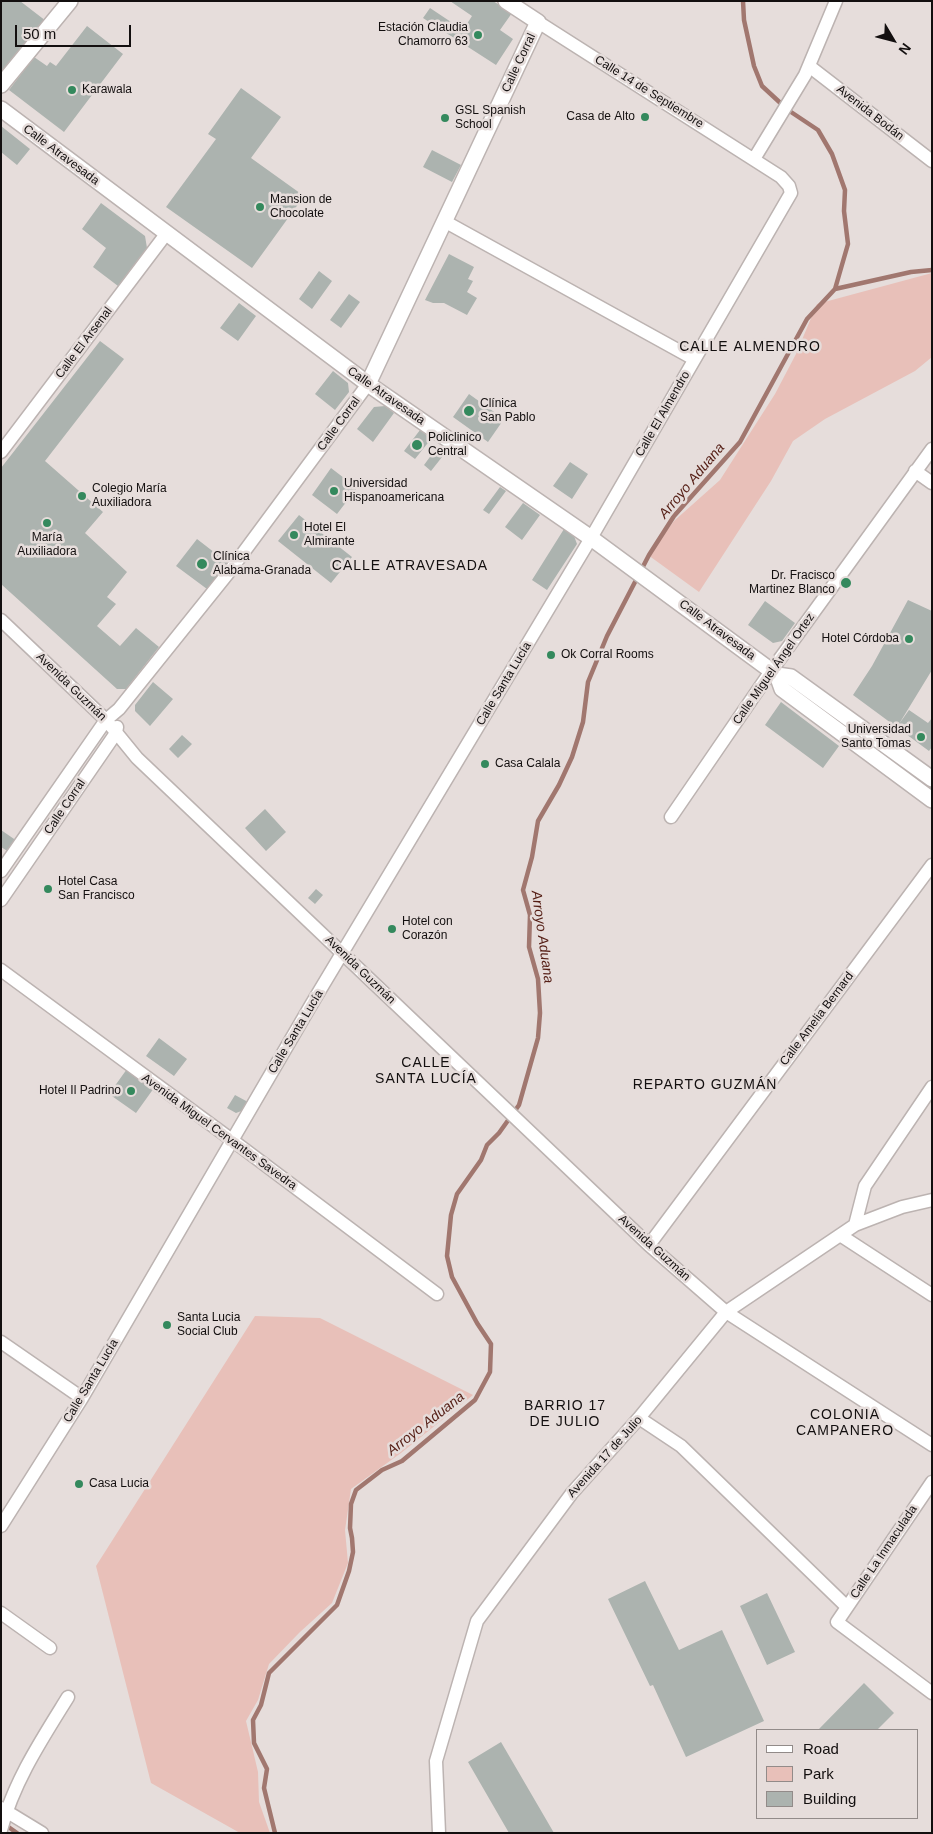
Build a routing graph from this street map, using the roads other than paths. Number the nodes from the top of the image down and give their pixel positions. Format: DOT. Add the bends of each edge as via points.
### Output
graph roads {
  1 [pos="70,1"];
  2 [pos="506,1"];
  3 [pos="836,1"];
  4 [pos="538,22"];
  5 [pos="807,70"];
  6 [pos="1,85"];
  7 [pos="1,109"];
  8 [pos="754,159"];
  9 [pos="932,161"];
  10 [pos="789,186"];
  11 [pos="444,221"];
  12 [pos="166,234"];
  13 [pos="694,359"];
  14 [pos="368,384"];
  15 [pos="932,449"];
  16 [pos="1,452"];
  17 [pos="915,470"];
  18 [pos="932,483"];
  19 [pos="591,538"];
  20 [pos="1,620"];
  21 [pos="774,673"];
  22 [pos="120,709"];
  23 [pos="106,720"];
  24 [pos="116,733"];
  25 [pos="873,737"];
  26 [pos="864,750"];
  27 [pos="932,779"];
  28 [pos="932,800"];
  29 [pos="671,817"];
  30 [pos="932,865"];
  31 [pos="1,871"];
  32 [pos="1,900"];
  33 [pos="342,954"];
  34 [pos="1,970"];
  35 [pos="932,1087"];
  36 [pos="232,1140"];
  37 [pos="932,1200"];
  38 [pos="855,1225"];
  39 [pos="840,1235"];
  40 [pos="649,1245"];
  41 [pos="437,1294"];
  42 [pos="932,1295"];
  43 [pos="726,1312"];
  44 [pos="1,1342"];
  45 [pos="82,1398"];
  46 [pos="639,1418"];
  47 [pos="932,1445"];
  48 [pos="932,1482"];
  49 [pos="1,1526"];
  50 [pos="847,1607"];
  51 [pos="1,1613"];
  52 [pos="50,1648"];
  53 [pos="932,1693"];
  54 [pos="68,1696"];
  55 [pos="4,1810"];
  56 [pos="1,1830"];
  57 [pos="42,1833"];
  58 [pos="439,1833"];
  1 -- 6 [label="street"];
  2 -- 4 [label="street, Calle 14 de Septiembre"];
  3 -- 5 [label="street"];
  4 -- 8 [label="street, Calle 14 de Septiembre"];
  4 -- 11 [label="street, Calle Corral"];
  5 -- 8 [label="street"];
  5 -- 9 [label="street, Avenida Bodán"];
  7 -- 12 [label="street, Calle Atravesada"];
  8 -- 10 [label="street, Calle 14 de Septiembre" via="781,176"];
  10 -- 13 [label="street, Calle El Almendro" via="791,194"];
  11 -- 13 [label="street"];
  11 -- 14 [label="street, Calle Corral"];
  12 -- 14 [label="street, Calle Atravesada"];
  12 -- 16 [label="street, Calle El Arsenal"];
  13 -- 19 [label="street, Calle El Almendro"];
  14 -- 19 [label="street, Calle Atravesada"];
  14 -- 22 [label="street, Calle Corral" via="229,572"];
  15 -- 17 [label="street, Calle Miguel Ángel Ortez"];
  17 -- 18 [label="street"];
  17 -- 21 [label="street, Calle Miguel Ángel Ortez"];
  19 -- 21 [label="street, Calle Atravesada"];
  19 -- 33 [label="street, Calle Santa Lucía"];
  20 -- 23 [label="street, Avenida Guzmán"];
  21 -- 25 [label="street, Calle Atravesada" via="791,677"];
  21 -- 26 [label="street, Calle Atravesada" via="782,690"];
  21 -- 29 [label="street, Calle Miguel Ángel Ortez"];
  22 -- 23 [label="street, Calle Corral"];
  22 -- 24 [label="street, Calle Corral"];
  23 -- 24 [label="street, Avenida Guzmán"];
  23 -- 31 [label="street, Calle Corral"];
  24 -- 32 [label="street, Calle Corral"];
  24 -- 33 [label="street, Avenida Guzmán" via="137,758"];
  25 -- 26 [label="street"];
  25 -- 27 [label="street, Calle Atravesada"];
  26 -- 28 [label="street, Calle Atravesada"];
  30 -- 40 [label="street, Calle Amelia Bernard"];
  33 -- 36 [label="street, Calle Santa Lucía"];
  33 -- 40 [label="street, Avenida Guzmán"];
  34 -- 36 [label="street, Avenida Miguel Cervantes Savedra"];
  35 -- 38 [label="street" via="865,1186"];
  36 -- 41 [label="street, Avenida Miguel Cervantes Savedra"];
  36 -- 45 [label="street, Calle Santa Lucía"];
  37 -- 38 [label="street, Avenida 17 de Julio" via="902,1206"];
  38 -- 39 [label="street, Avenida 17 de Julio"];
  39 -- 42 [label="street"];
  39 -- 43 [label="street, Avenida 17 de Julio"];
  40 -- 43 [label="street, Avenida Guzmán"];
  43 -- 46 [label="street, Avenida 17 de Julio"];
  43 -- 47 [label="street, Avenida Guzmán"];
  44 -- 45 [label="street"];
  45 -- 49 [label="street, Calle Santa Lucía"];
  46 -- 50 [label="street" via="681,1446"];
  46 -- 58 [label="street, Avenida 17 de Julio" via="572,1492 476,1620 436,1761"];
  48 -- 50 [label="street, Calle La Inmaculada"];
  50 -- 53 [label="street, Calle La Inmaculada" via="837,1622"];
  51 -- 52 [label="street"];
  54 -- 55 [label="street"];
  55 -- 56 [label="street"];
  55 -- 57 [label="street"];
}
